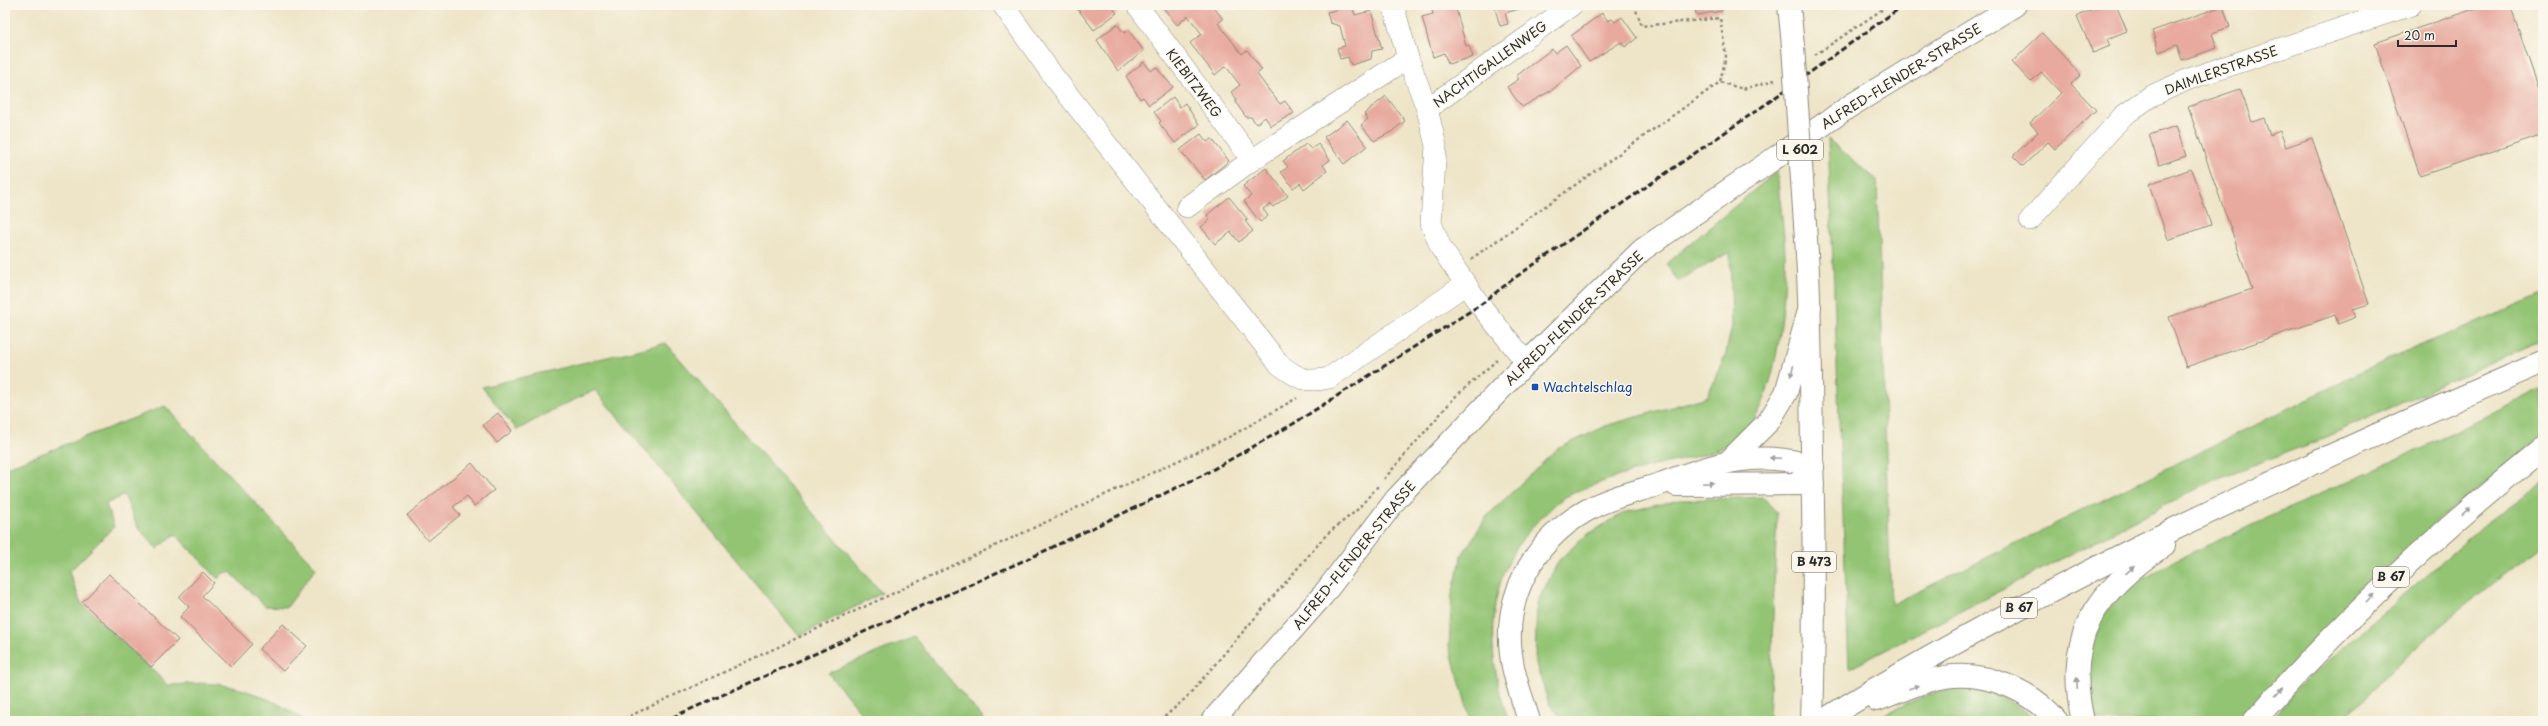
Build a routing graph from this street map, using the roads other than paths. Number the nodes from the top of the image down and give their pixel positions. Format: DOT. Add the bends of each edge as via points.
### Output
graph roads {
  1 [pos="1003,5"];
  2 [pos="1136,5"];
  3 [pos="1393,5"];
  4 [pos="1572,5"];
  5 [pos="1789,5"];
  6 [pos="2015,5"];
  7 [pos="2411,5"];
  8 [pos="1408,58"];
  9 [pos="1427,109"];
  10 [pos="1252,160"];
  11 [pos="1187,207"];
  12 [pos="2030,220"];
  13 [pos="1461,277"];
  14 [pos="1810,307"];
  15 [pos="2543,362"];
  16 [pos="1526,363"];
  17 [pos="2543,448"];
  18 [pos="1730,460"];
  19 [pos="1813,475"];
  20 [pos="1655,486"];
  21 [pos="2219,506"];
  22 [pos="1523,698"];
  23 [pos="1212,721"];
  24 [pos="1530,721"];
  25 [pos="1545,721"];
  26 [pos="1820,721"];
  27 [pos="2056,721"];
  28 [pos="2083,721"];
  29 [pos="2254,721"];
  1 -- 13 [label="street" via="1054,77 1280,365 1296,377 1312,381 1329,378 1344,369"];
  2 -- 10 [label="street, KIEBITZWEG"];
  3 -- 8 [label="street"];
  4 -- 9 [label="street, NACHTIGALLENWEG"];
  5 -- 14 [label="main road, L 602, bridge"];
  6 -- 16 [label="main road, ALFRED-FLENDER-STRASSE" via="1850,106 1642,250"];
  7 -- 12 [label="street, DAIMLERSTRASSE" via="2188,79 2151,96 2123,116"];
  8 -- 9 [label="street"];
  8 -- 10 [label="street"];
  9 -- 13 [label="street" via="1436,146 1431,223 1441,248"];
  10 -- 11 [label="street"];
  13 -- 16 [label="street"];
  14 -- 18 [label="main road, one-way" via="1786,393 1769,421"];
  14 -- 19 [label="main road, L 602"];
  15 -- 21 [label="main road, B 67"];
  16 -- 23 [label="main road, ALFRED-FLENDER-STRASSE" via="1397,498 1323,595"];
  29 -- 17 [label="main road, B 67, one-way" via="2304,664 2390,578 2471,506"];
  19 -- 18 [label="main road, one-way" via="1794,460"];
  18 -- 20 [label="main road"];
  20 -- 19 [label="main road, one-way"];
  19 -- 26 [label="main road, B 473" via="1814,641"];
  20 -- 22 [label="main road" via="1613,498 1582,514 1559,529 1532,561 1516,595 1510,625 1511,655"];
  21 -- 26 [label="main road, B 67" via="2020,608"];
  28 -- 21 [label="main road, one-way" via="2076,684 2077,658 2084,631 2096,609 2112,586 2143,559"];
  22 -- 24 [label="main road"];
  22 -- 25 [label="main road"];
  26 -- 27 [label="main road, one-way" via="1917,685 1953,676 1983,678 2006,684 2028,695"];
}
